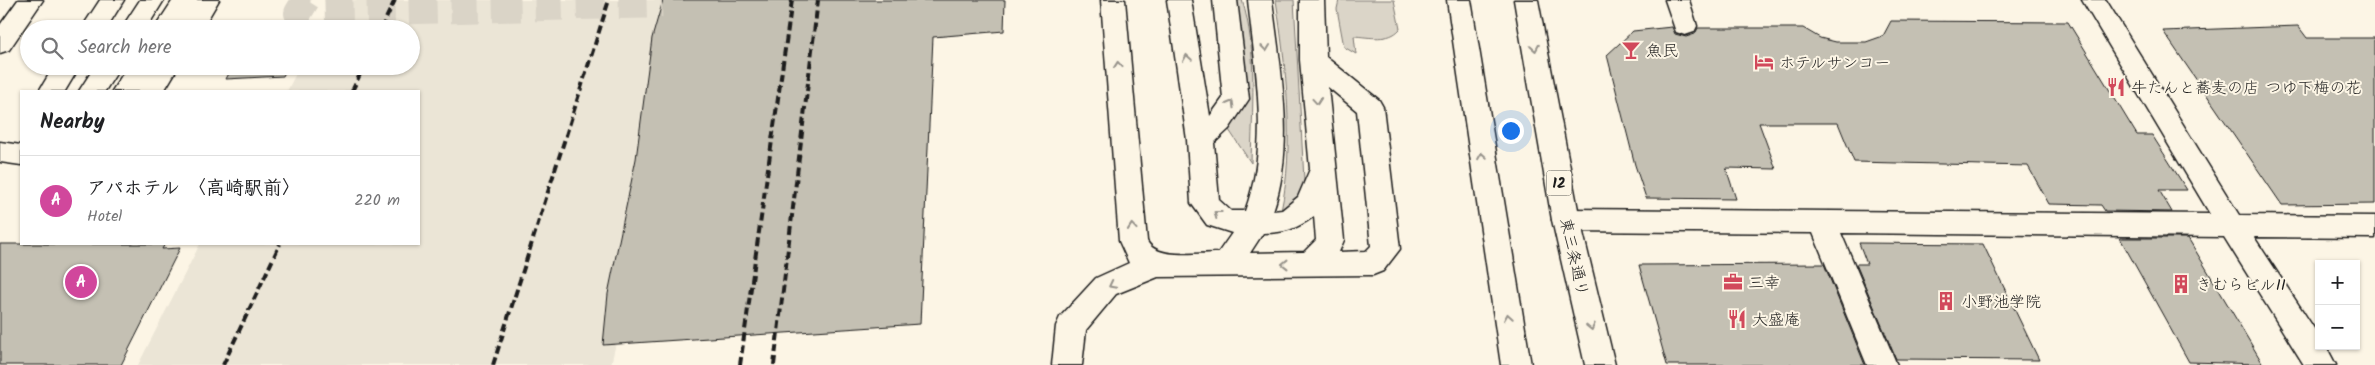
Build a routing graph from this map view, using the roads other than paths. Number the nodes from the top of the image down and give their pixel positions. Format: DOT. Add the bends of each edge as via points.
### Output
graph roads {
  1 [pos="31,0"];
  2 [pos="112,0"];
  3 [pos="152,0"];
  4 [pos="185,0"];
  5 [pos="207,0"];
  6 [pos="1113,0"];
  7 [pos="1179,0"];
  8 [pos="1225,0"];
  9 [pos="1260,0"];
  10 [pos="1312,0"];
  11 [pos="1459,0"];
  12 [pos="1526,0"];
  13 [pos="1677,0"];
  14 [pos="2094,0"];
  15 [pos="99,20"];
  16 [pos="139,20"];
  17 [pos="172,20"];
  18 [pos="195,20"];
  19 [pos="1685,26"];
  20 [pos="0,44"];
  21 [pos="1313,60"];
  22 [pos="62,75"];
  23 [pos="102,75"];
  24 [pos="136,75"];
  25 [pos="161,75"];
  26 [pos="53,90"];
  27 [pos="93,90"];
  28 [pos="126,90"];
  29 [pos="152,90"];
  30 [pos="1200,140"];
  31 [pos="0,152"];
  32 [pos="20,155"];
  33 [pos="20,170"];
  34 [pos="0,171"];
  35 [pos="1322,171"];
  36 [pos="1566,220"];
  37 [pos="1255,222"];
  38 [pos="1822,222"];
  39 [pos="2231,225"];
  40 [pos="2375,227"];
  41 [pos="1311,264"];
  42 [pos="1156,265"];
  43 [pos="1226,265"];
  44 [pos="1067,365"];
  45 [pos="1516,365"];
  46 [pos="1600,365"];
  47 [pos="1882,365"];
  48 [pos="2321,365"];
  1 -- 20 [label="street"];
  2 -- 15 [label="street"];
  3 -- 16 [label="street"];
  4 -- 17 [label="street"];
  5 -- 18 [label="street"];
  42 -- 6 [label="street, one-way" via="1140,256 1133,241"];
  30 -- 7 [label="street, one-way"];
  30 -- 8 [label="street, one-way" via="1220,122 1236,99"];
  9 -- 37 [label="street, one-way" via="1272,105 1270,153 1263,200"];
  10 -- 21 [label="street"];
  45 -- 11 [label="street, one-way"];
  12 -- 36 [label="street, 東三条通り / 12, one-way"];
  13 -- 19 [label="street"];
  14 -- 39 [label="street"];
  21 -- 35 [label="street, one-way"];
  21 -- 41 [label="street" via="1370,107 1386,249 1373,263"];
  22 -- 26 [label="street"];
  23 -- 27 [label="street"];
  24 -- 28 [label="street"];
  25 -- 29 [label="street"];
  37 -- 30 [label="street, one-way" via="1230,222 1217,217 1205,203"];
  31 -- 32 [label="street"];
  33 -- 34 [label="street"];
  35 -- 37 [label="street" via="1309,204 1289,220"];
  35 -- 41 [label="street" via="1330,240 1325,251"];
  36 -- 38 [label="street"];
  36 -- 46 [label="street, 東三条通り / 12, one-way"];
  37 -- 43 [label="street"];
  38 -- 39 [label="street"];
  38 -- 47 [label="street"];
  39 -- 40 [label="street"];
  39 -- 48 [label="street"];
  41 -- 43 [label="street, one-way"];
  42 -- 43 [label="street"];
  42 -- 44 [label="street, one-way" via="1106,286 1071,326"];
}
